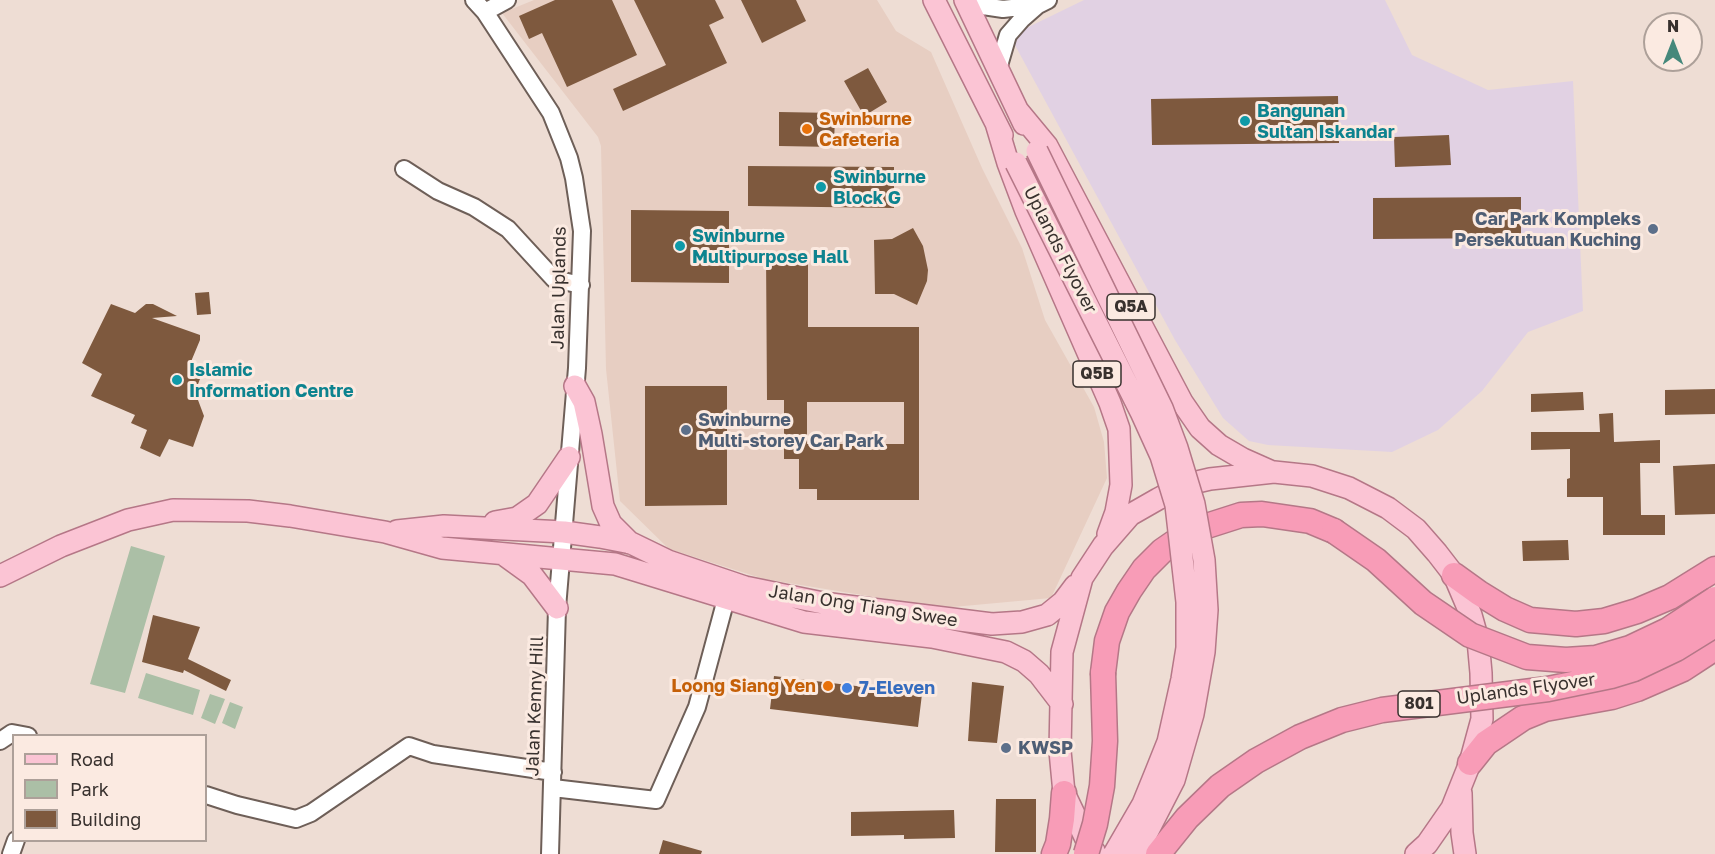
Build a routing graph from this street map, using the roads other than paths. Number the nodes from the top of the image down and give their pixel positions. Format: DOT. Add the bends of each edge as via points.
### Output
graph roads {
  1 [pos="507,0"];
  2 [pos="934,0"];
  3 [pos="964,0"];
  4 [pos="971,0"];
  5 [pos="1043,3"];
  6 [pos="479,6"];
  7 [pos="998,69"];
  8 [pos="1018,111"];
  9 [pos="996,123"];
  10 [pos="404,169"];
  11 [pos="581,285"];
  12 [pos="575,386"];
  13 [pos="570,457"];
  14 [pos="1274,472"];
  15 [pos="444,526"];
  16 [pos="385,532"];
  17 [pos="564,532"];
  18 [pos="631,543"];
  19 [pos="1103,546"];
  20 [pos="502,553"];
  21 [pos="561,558"];
  22 [pos="1715,569"];
  23 [pos="1454,575"];
  24 [pos="0,576"];
  25 [pos="1082,578"];
  26 [pos="726,599"];
  27 [pos="1715,599"];
  28 [pos="558,608"];
  29 [pos="1715,625"];
  30 [pos="1715,648"];
  31 [pos="1062,704"];
  32 [pos="20,734"];
  33 [pos="0,741"];
  34 [pos="1470,763"];
  35 [pos="553,780"];
  36 [pos="1461,787"];
  37 [pos="1064,793"];
  38 [pos="207,795"];
  39 [pos="550,854"];
  40 [pos="1054,854"];
  41 [pos="1086,854"];
  42 [pos="1097,854"];
  43 [pos="1114,854"];
  44 [pos="1136,854"];
  45 [pos="1158,854"];
  46 [pos="1416,854"];
  47 [pos="1465,854"];
  1 -- 6 [label="street"];
  2 -- 9 [label="main road, Q5B"];
  3 -- 7 [label="main road, Q5A"];
  4 -- 5 [label="street" via="1003,9"];
  5 -- 7 [label="street" via="1008,35"];
  6 -- 11 [label="street, Jalan Uplands" via="551,113 569,158 582,231"];
  7 -- 8 [label="main road, Q5A"];
  8 -- 14 [label="main road, Q5A" via="1047,146 1182,402 1200,428 1219,445"];
  8 -- 44 [label="main road, Uplands Flyover / Q5A, bridge" via="1162,408 1194,504 1204,560 1204,652 1193,714 1174,780"];
  9 -- 19 [label="main road, Q5B" via="1026,211 1119,429 1121,485"];
  9 -- 43 [label="main road, Uplands Flyover / Q5B, bridge" via="1141,412 1161,456 1177,516 1187,648 1176,710 1156,772"];
  10 -- 11 [label="street" via="508,229 554,279"];
  11 -- 12 [label="street, Jalan Uplands"];
  12 -- 13 [label="street, Jalan Uplands"];
  12 -- 18 [label="main road" via="584,402 603,506 611,524"];
  13 -- 15 [label="main road" via="537,504 517,518"];
  13 -- 17 [label="street, Jalan Uplands"];
  14 -- 19 [label="main road" via="1184,485 1130,515"];
  14 -- 23 [label="main road" via="1312,476 1388,508 1416,529"];
  15 -- 16 [label="main road, Jalan Ong Tiang Swee"];
  15 -- 17 [label="main road, Jalan Ong Tiang Swee"];
  16 -- 20 [label="main road, Jalan Ong Tiang Swee" via="442,548"];
  16 -- 24 [label="main road, Jalan Ong Tiang Swee" via="248,511 173,510 119,523"];
  17 -- 18 [label="main road, Jalan Ong Tiang Swee"];
  17 -- 21 [label="street, Jalan Uplands"];
  18 -- 25 [label="main road, Jalan Ong Tiang Swee" via="668,561 745,586 823,603 992,624 1047,615"];
  19 -- 25 [label="main road"];
  20 -- 21 [label="main road, Jalan Ong Tiang Swee"];
  20 -- 28 [label="main road" via="532,575"];
  21 -- 26 [label="main road, Jalan Ong Tiang Swee" via="628,567"];
  21 -- 28 [label="street, Jalan Kenny Hill"];
  22 -- 23 [label="highway" via="1670,597 1637,611 1576,624 1530,620"];
  23 -- 34 [label="main road" via="1478,640 1481,674 1482,719"];
  25 -- 31 [label="main road" via="1062,652"];
  26 -- 31 [label="main road, Jalan Ong Tiang Swee" via="804,622 932,637 1006,652 1039,674"];
  26 -- 35 [label="street" via="697,707 656,800"];
  27 -- 41 [label="highway, Uplands Flyover, bridge" via="1668,630 1630,648 1596,658 1527,657 1460,629 1423,603 1357,545 1310,521 1241,515 1191,531 1144,569 1117,612 1107,641 1102,786"];
  28 -- 35 [label="street, Jalan Kenny Hill"];
  29 -- 45 [label="highway, Uplands Flyover / 801, bridge" via="1676,649 1611,676 1382,710 1342,720 1300,737 1220,786"];
  30 -- 34 [label="highway" via="1683,669 1637,688 1522,718 1486,743"];
  31 -- 37 [label="main road" via="1060,751"];
  32 -- 33 [label="street" via="12,733"];
  34 -- 36 [label="main road"];
  35 -- 38 [label="street" via="409,746 311,813 296,819"];
  35 -- 39 [label="street, Jalan Kenny Hill"];
  36 -- 46 [label="main road" via="1452,808"];
  36 -- 47 [label="main road"];
  37 -- 40 [label="highway"];
  37 -- 42 [label="main road"];
}
